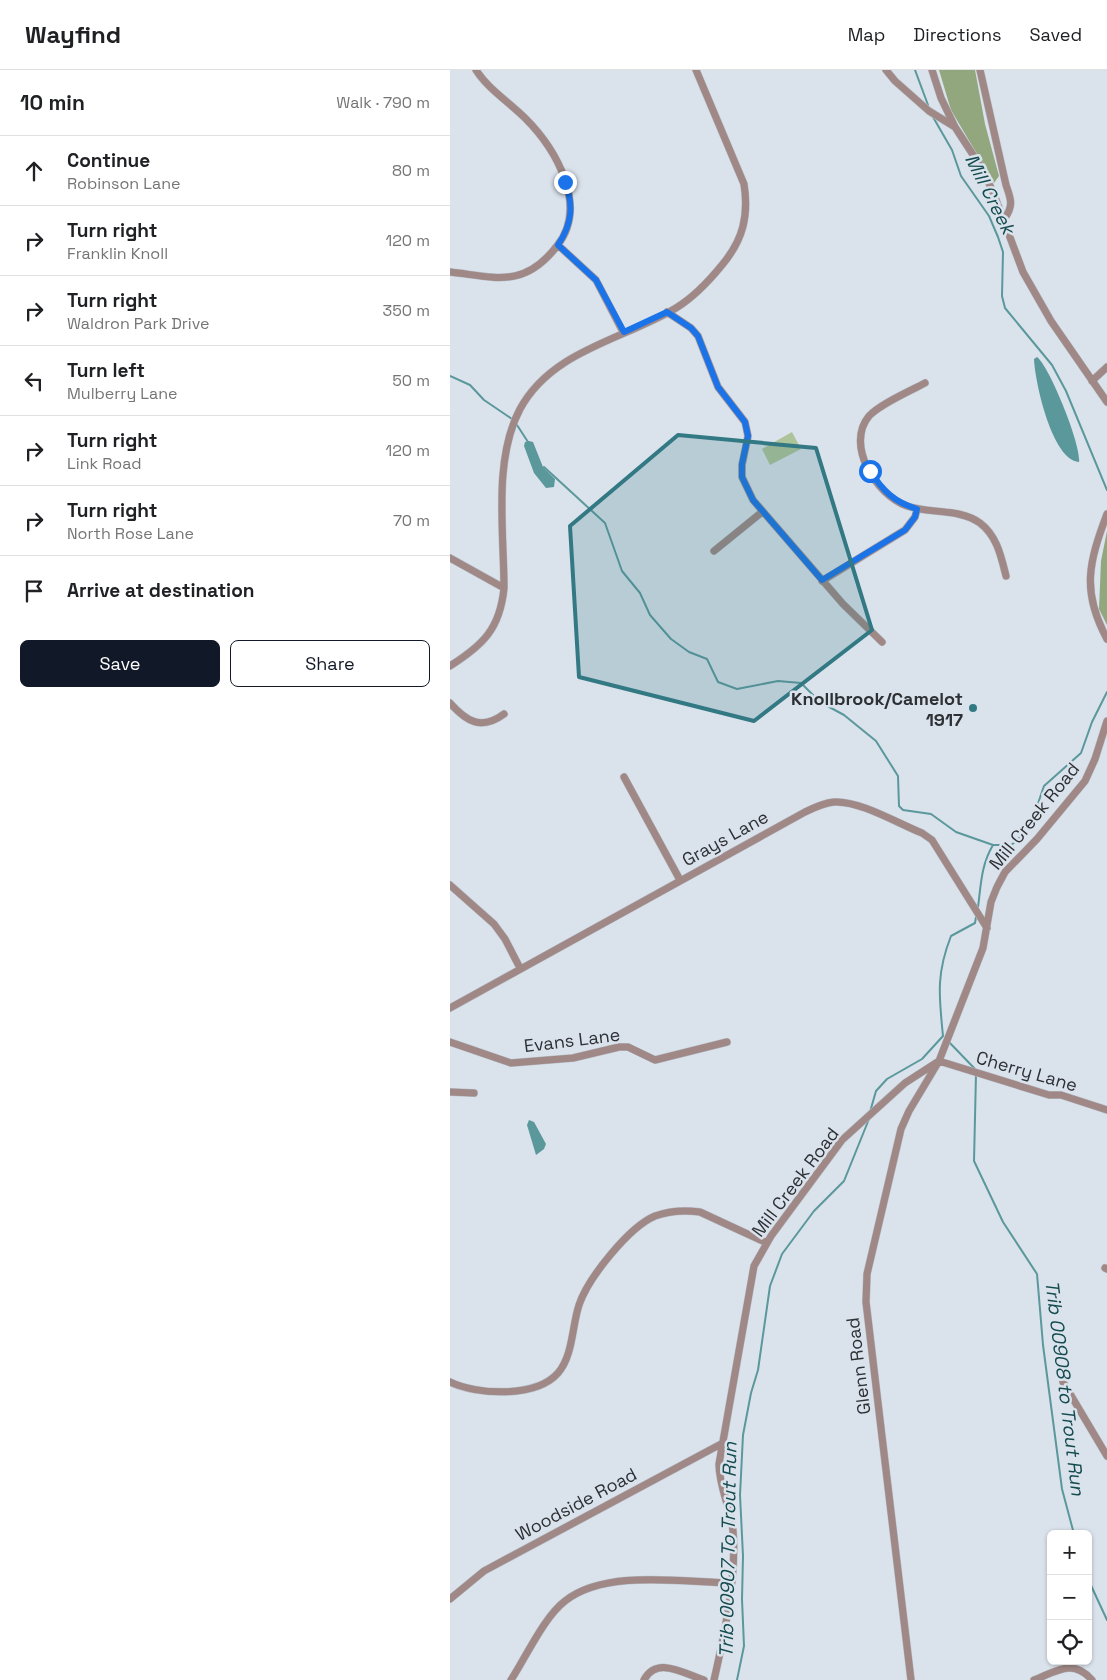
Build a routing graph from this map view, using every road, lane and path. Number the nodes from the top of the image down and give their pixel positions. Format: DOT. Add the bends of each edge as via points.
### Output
graph roads {
  1 [pos="476,70"];
  2 [pos="696,70"];
  3 [pos="886,70"];
  4 [pos="932,70"];
  5 [pos="980,70"];
  6 [pos="955,127"];
  7 [pos="1004,219"];
  8 [pos="558,245"];
  9 [pos="450,272"];
  10 [pos="667,312"];
  11 [pos="624,332"];
  12 [pos="1107,367"];
  13 [pos="1092,381"];
  14 [pos="925,383"];
  15 [pos="1107,402"];
  16 [pos="917,509"];
  17 [pos="762,512"];
  18 [pos="1107,514"];
  19 [pos="714,551"];
  20 [pos="450,558"];
  21 [pos="1006,576"];
  22 [pos="822,580"];
  23 [pos="504,588"];
  24 [pos="1107,639"];
  25 [pos="882,642"];
  26 [pos="450,666"];
  27 [pos="450,702"];
  28 [pos="504,714"];
  29 [pos="1107,721"];
  30 [pos="624,777"];
  31 [pos="680,880"];
  32 [pos="450,885"];
  33 [pos="987,928"];
  34 [pos="520,968"];
  35 [pos="450,1008"];
  36 [pos="450,1042"];
  37 [pos="728,1042"];
  38 [pos="939,1061"];
  39 [pos="450,1092"];
  40 [pos="474,1093"];
  41 [pos="1107,1110"];
  42 [pos="767,1243"];
  43 [pos="450,1382"];
  44 [pos="1063,1382"];
  45 [pos="721,1444"];
  46 [pos="1107,1456"];
  47 [pos="730,1583"];
  48 [pos="450,1599"];
  49 [pos="511,1680"];
  50 [pos="644,1680"];
  51 [pos="704,1680"];
  52 [pos="714,1680"];
  53 [pos="910,1680"];
  54 [pos="1034,1680"];
  55 [pos="1092,1680"];
  1 -- 8 [label="street" via="526,118 556,162 571,204 569,223"];
  2 -- 10 [label="street" via="741,174 746,221 738,242 712,278"];
  3 -- 6 [label="street" via="930,111"];
  4 -- 6 [label="street"];
  5 -- 7 [label="street" via="1011,200 1011,210"];
  6 -- 7 [label="street" via="981,167"];
  7 -- 13 [label="street" via="1023,272 1051,321"];
  8 -- 9 [label="street" via="539,264 508,279"];
  8 -- 11 [label="street" via="596,280"];
  10 -- 11 [label="street"];
  10 -- 17 [label="street" via="698,336 718,387 745,422 748,436 742,477"];
  11 -- 23 [label="street" via="544,377 528,396 517,419 503,466"];
  12 -- 13 [label="street"];
  13 -- 15 [label="street"];
  14 -- 16 [label="street" via="870,415 864,424 861,443 865,461 883,490 895,500"];
  16 -- 21 [label="street" via="959,514 979,522 993,538"];
  16 -- 22 [label="street" via="905,530"];
  17 -- 19 [label="street"];
  17 -- 22 [label="street"];
  18 -- 24 [label="street" via="1091,558 1090,581 1096,614"];
  20 -- 23 [label="street"];
  22 -- 25 [label="street" via="859,622"];
  23 -- 26 [label="street" via="502,607 490,633 476,650"];
  27 -- 28 [label="street" via="465,718 477,722 490,721"];
  29 -- 33 [label="street, Mill Creek Road" via="1096,759 1085,781 1005,872 991,902"];
  30 -- 31 [label="street"];
  31 -- 33 [label="street, Grays Lane" via="822,804 852,804 932,840"];
  31 -- 34 [label="street, Grays Lane"];
  32 -- 34 [label="street" via="494,924"];
  33 -- 38 [label="street, Mill Creek Road" via="983,948"];
  34 -- 35 [label="street, Grays Lane"];
  36 -- 37 [label="street, Evans Lane" via="511,1063 573,1058 620,1047 628,1047 655,1060"];
  38 -- 41 [label="street, Cherry Lane"];
  38 -- 42 [label="street, Mill Creek Road" via="906,1083 842,1140"];
  38 -- 53 [label="street, Glenn Road" via="902,1129 866,1286"];
  39 -- 40 [label="street"];
  42 -- 43 [label="street" via="700,1212 687,1210 655,1216 630,1234 585,1290 566,1362 549,1382 500,1393 472,1390"];
  42 -- 45 [label="street, Mill Creek Road" via="753,1272"];
  44 -- 46 [label="street"];
  45 -- 47 [label="street, Mill Creek Road" via="720,1487 733,1528"];
  45 -- 48 [label="street, Woodside Road" via="484,1571"];
  47 -- 49 [label="street" via="617,1580 589,1587 565,1601 540,1632"];
  47 -- 52 [label="street, Mill Creek Road" via="724,1638"];
  50 -- 51 [label="street" via="656,1667"];
  54 -- 55 [label="street" via="1076,1667"];
}
